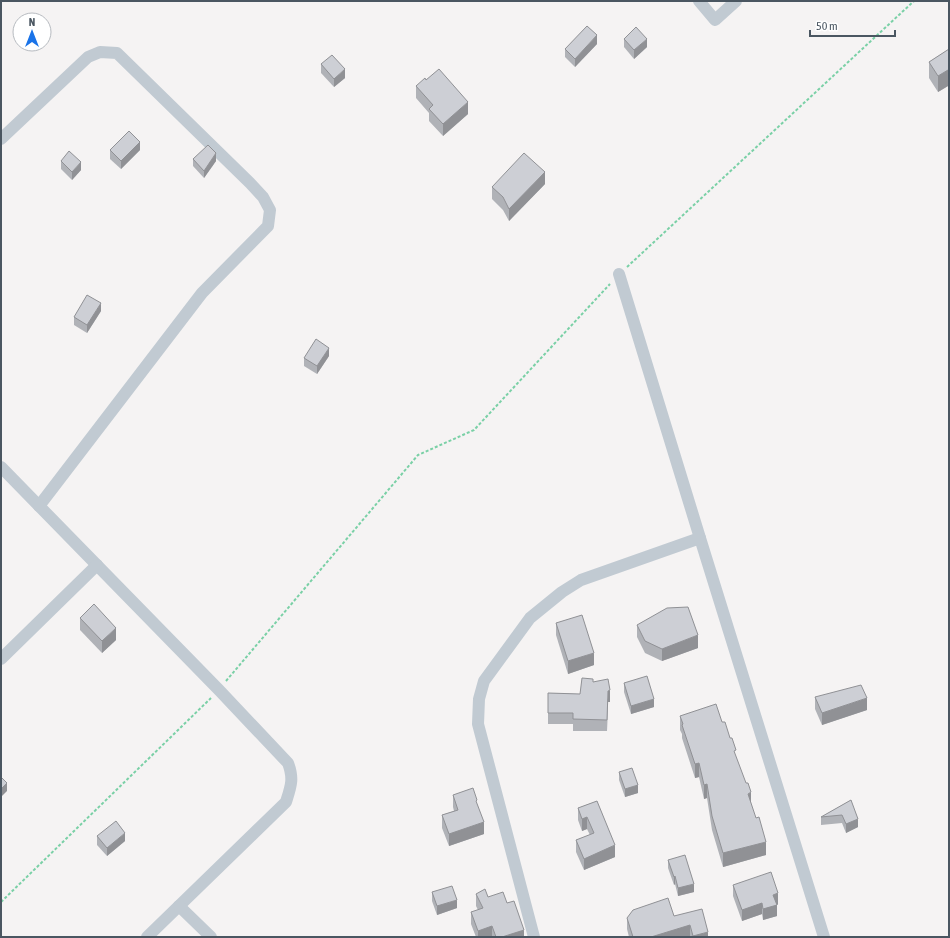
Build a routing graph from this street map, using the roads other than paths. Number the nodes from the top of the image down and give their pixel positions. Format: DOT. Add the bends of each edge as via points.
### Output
graph roads {
  1 [pos="699,1"];
  2 [pos="736,1"];
  3 [pos="1,139"];
  4 [pos="619,274"];
  5 [pos="1,467"];
  6 [pos="39,506"];
  7 [pos="700,538"];
  8 [pos="97,565"];
  9 [pos="1,659"];
  10 [pos="179,906"];
  11 [pos="147,937"];
  12 [pos="211,937"];
  13 [pos="534,937"];
  14 [pos="824,937"];
  1 -- 2 [label="street" via="715,20"];
  3 -- 6 [label="street" via="88,57 100,52 117,53 255,188 270,210 268,226 202,293"];
  4 -- 7 [label="street"];
  5 -- 6 [label="street"];
  6 -- 8 [label="street"];
  7 -- 13 [label="street" via="581,580 562,592 530,618 484,681 479,698 478,724"];
  7 -- 14 [label="street"];
  8 -- 9 [label="street"];
  8 -- 10 [label="street" via="288,763 292,773 286,802"];
  10 -- 11 [label="street"];
  10 -- 12 [label="street"];
}
